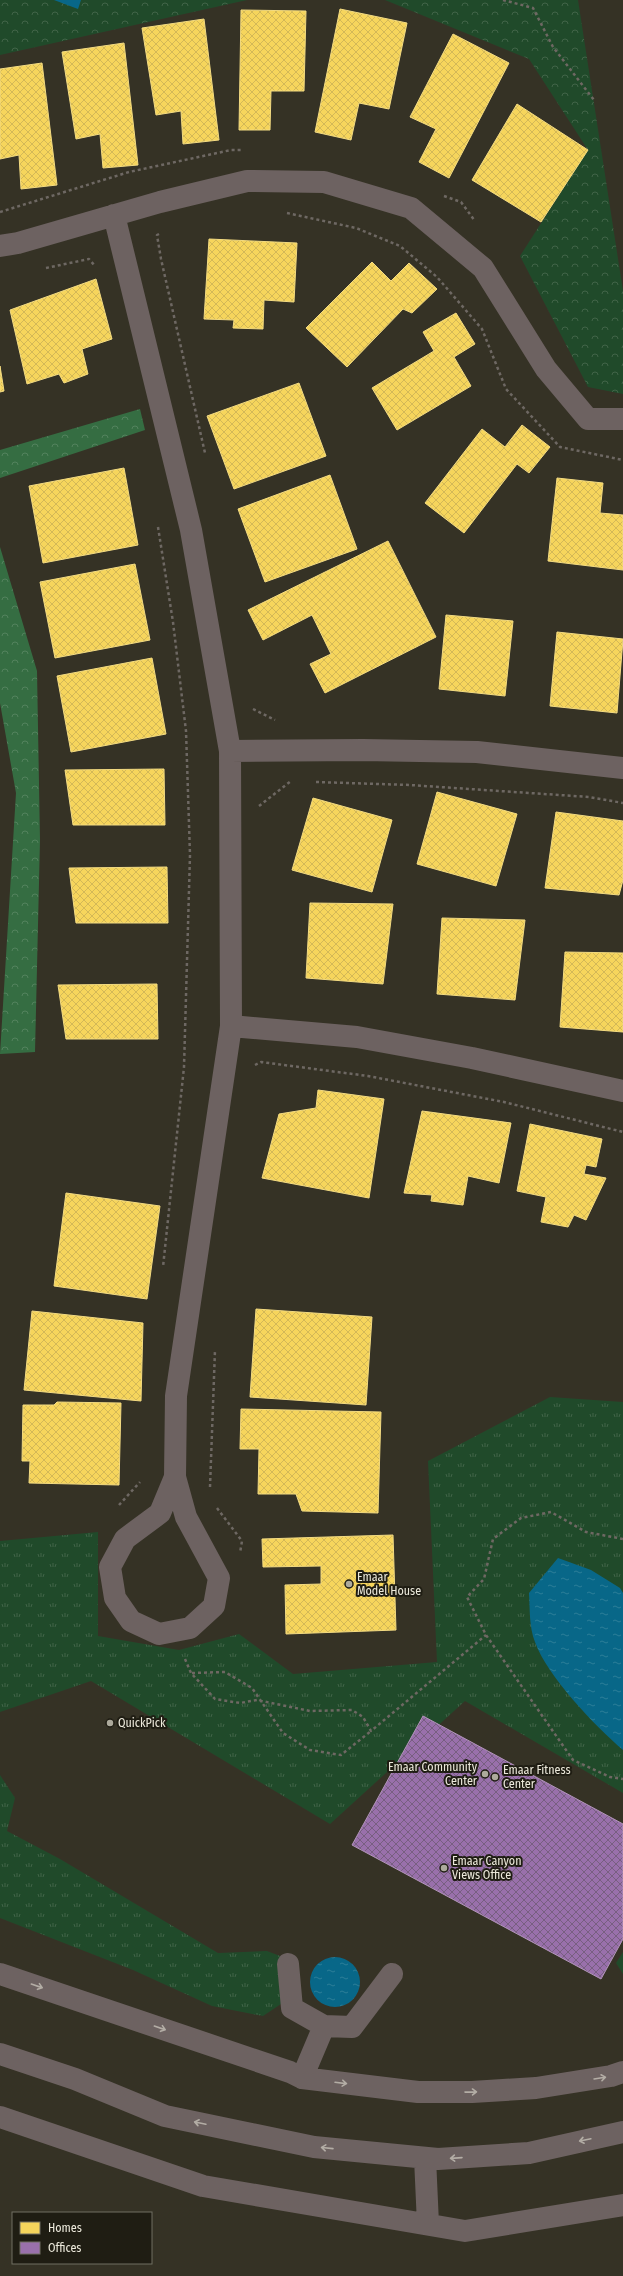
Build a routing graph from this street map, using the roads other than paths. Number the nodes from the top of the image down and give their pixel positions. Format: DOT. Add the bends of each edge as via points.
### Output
graph roads {
  1 [pos="114,215"];
  2 [pos="0,246"];
  3 [pos="623,419"];
  4 [pos="230,751"];
  5 [pos="623,768"];
  6 [pos="231,1026"];
  7 [pos="623,1091"];
  8 [pos="175,1477"];
  9 [pos="288,1964"];
  10 [pos="0,1974"];
  11 [pos="392,1974"];
  12 [pos="324,2026"];
  13 [pos="0,2054"];
  14 [pos="623,2072"];
  15 [pos="302,2078"];
  16 [pos="0,2117"];
  17 [pos="623,2132"];
  18 [pos="425,2158"];
  19 [pos="623,2205"];
  20 [pos="428,2224"];
  1 -- 2 [label="street"];
  1 -- 3 [label="street" via="247,181 324,182 411,208 483,268 546,369 588,419"];
  1 -- 4 [label="street" via="191,530"];
  4 -- 5 [label="street" via="477,752"];
  4 -- 6 [label="street"];
  6 -- 7 [label="street" via="357,1037 472,1058"];
  6 -- 8 [label="street" via="176,1396"];
  8 -- 8 [label="street" via="160,1513 125,1539 110,1567 115,1598 131,1621 159,1634 190,1628 214,1606 218,1578 186,1517"];
  9 -- 12 [label="street" via="292,2008"];
  10 -- 15 [label="street, one-way"];
  11 -- 12 [label="street" via="352,2027"];
  12 -- 15 [label="street"];
  18 -- 13 [label="street, one-way" via="314,2147 165,2116 75,2079"];
  15 -- 14 [label="street, one-way" via="418,2092 472,2092 536,2088"];
  16 -- 20 [label="street" via="204,2186"];
  17 -- 18 [label="street, one-way" via="529,2153"];
  18 -- 20 [label="street"];
  19 -- 20 [label="street" via="465,2231"];
}
